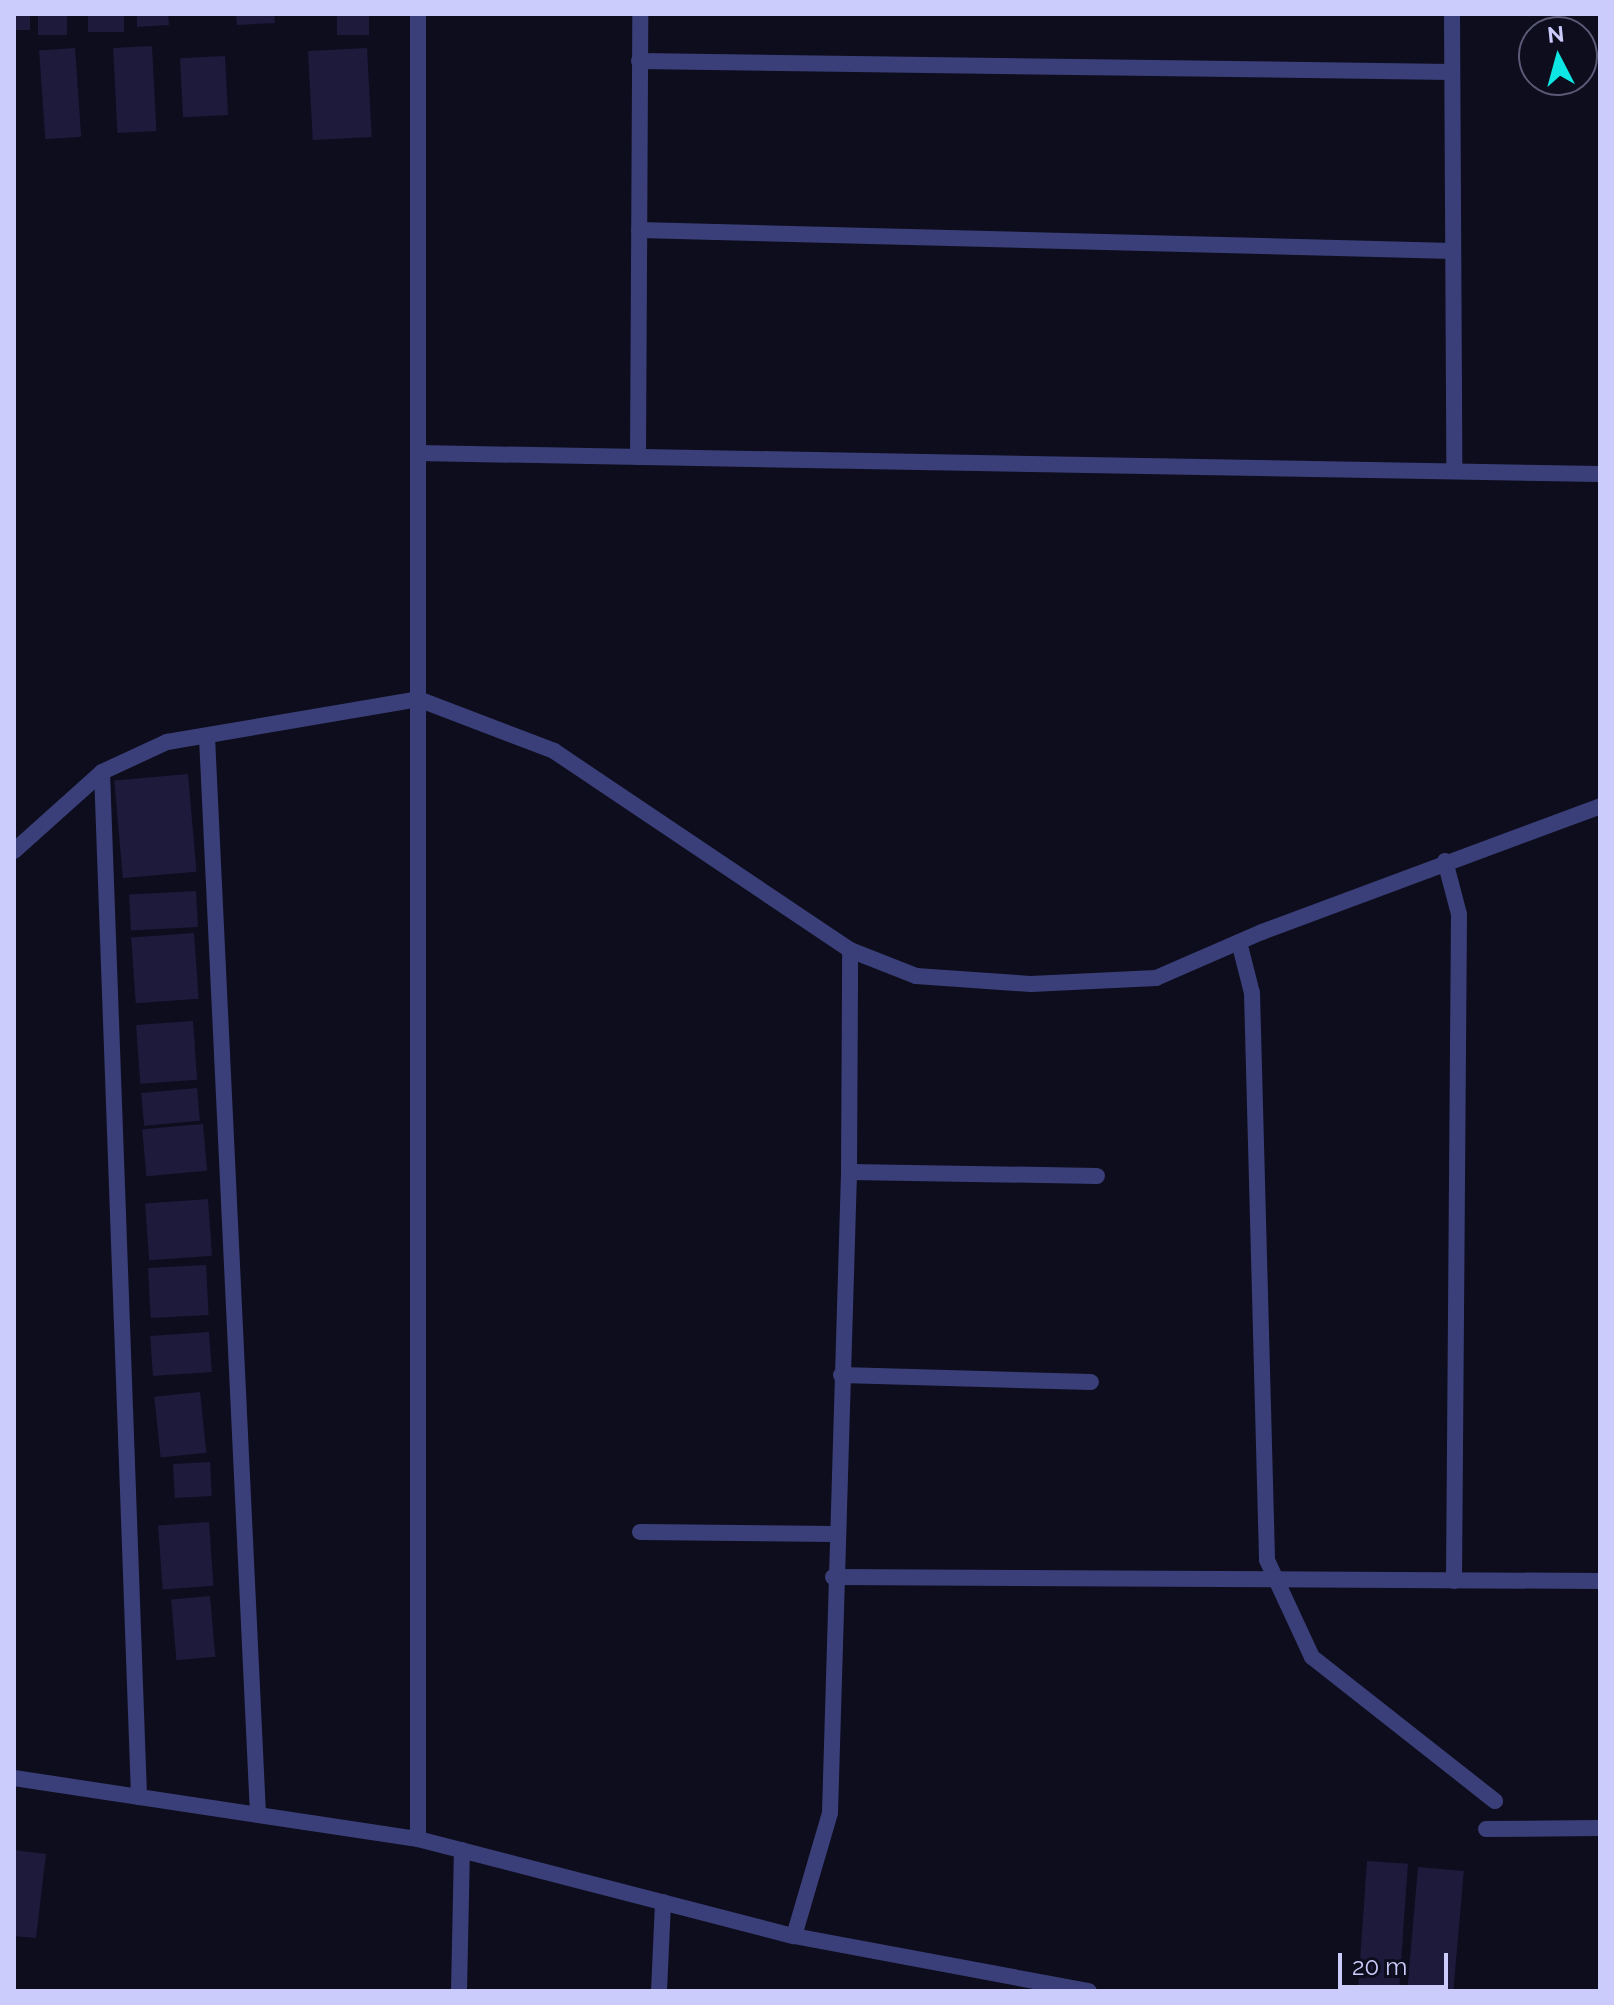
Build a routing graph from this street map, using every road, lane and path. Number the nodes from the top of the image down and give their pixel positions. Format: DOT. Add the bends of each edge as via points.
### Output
graph roads {
  1 [pos="418,14"];
  2 [pos="640,14"];
  3 [pos="1452,14"];
  4 [pos="639,61"];
  5 [pos="1452,72"];
  6 [pos="639,230"];
  7 [pos="1453,251"];
  8 [pos="418,453"];
  9 [pos="638,457"];
  10 [pos="1454,471"];
  11 [pos="1600,474"];
  12 [pos="418,699"];
  13 [pos="207,737"];
  14 [pos="102,772"];
  15 [pos="1600,806"];
  16 [pos="14,851"];
  17 [pos="1445,861"];
  18 [pos="1239,942"];
  19 [pos="850,950"];
  20 [pos="849,1172"];
  21 [pos="1097,1176"];
  22 [pos="841,1375"];
  23 [pos="1091,1382"];
  24 [pos="640,1532"];
  25 [pos="835,1534"];
  26 [pos="833,1577"];
  27 [pos="1275,1579"];
  28 [pos="1454,1581"];
  29 [pos="1600,1581"];
  30 [pos="14,1778"];
  31 [pos="139,1797"];
  32 [pos="1495,1801"];
  33 [pos="258,1815"];
  34 [pos="1600,1828"];
  35 [pos="1486,1829"];
  36 [pos="418,1839"];
  37 [pos="462,1850"];
  38 [pos="663,1902"];
  39 [pos="794,1936"];
  40 [pos="459,1991"];
  41 [pos="659,1991"];
  42 [pos="1089,1991"];
  1 -- 8 [label="street"];
  2 -- 4 [label="street"];
  3 -- 5 [label="street"];
  4 -- 5 [label="street"];
  4 -- 6 [label="street"];
  5 -- 7 [label="street"];
  6 -- 7 [label="street"];
  6 -- 9 [label="street"];
  7 -- 10 [label="street"];
  8 -- 9 [label="street"];
  8 -- 12 [label="street"];
  9 -- 10 [label="street"];
  10 -- 11 [label="street"];
  12 -- 13 [label="street"];
  12 -- 19 [label="street" via="554,751"];
  12 -- 36 [label="street"];
  13 -- 14 [label="street" via="167,742"];
  13 -- 33 [label="street"];
  14 -- 16 [label="street"];
  14 -- 31 [label="street"];
  15 -- 17 [label="street"];
  17 -- 18 [label="street"];
  17 -- 28 [label="street" via="1459,914"];
  18 -- 19 [label="street" via="1156,978 1031,984 916,976"];
  18 -- 27 [label="street" via="1252,993 1267,1560"];
  19 -- 20 [label="street"];
  20 -- 21 [label="street"];
  20 -- 22 [label="street"];
  22 -- 23 [label="street"];
  22 -- 25 [label="street"];
  24 -- 25 [label="street"];
  25 -- 26 [label="street"];
  26 -- 27 [label="street"];
  26 -- 39 [label="street" via="830,1813"];
  27 -- 28 [label="street"];
  27 -- 32 [label="street" via="1312,1657"];
  28 -- 29 [label="street"];
  30 -- 31 [label="street"];
  31 -- 33 [label="street"];
  33 -- 36 [label="street"];
  34 -- 35 [label="street"];
  36 -- 37 [label="street"];
  37 -- 38 [label="street"];
  37 -- 40 [label="street"];
  38 -- 39 [label="street"];
  38 -- 41 [label="street"];
  39 -- 42 [label="street"];
}
